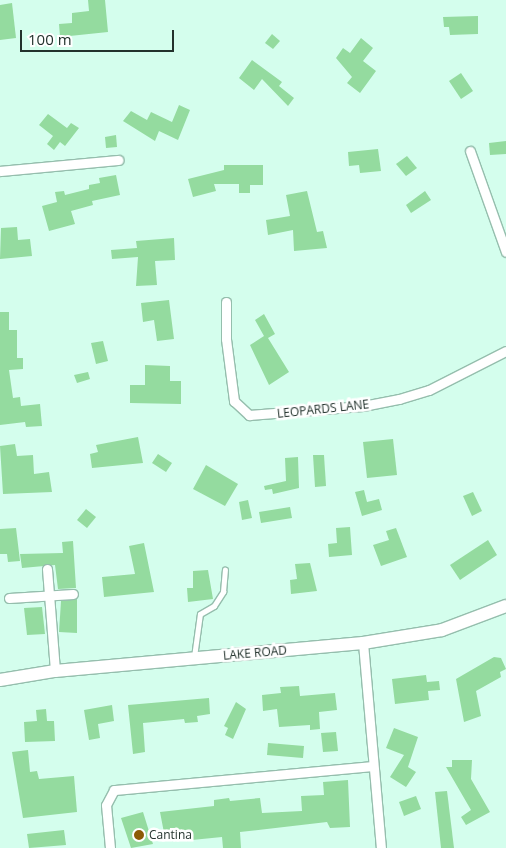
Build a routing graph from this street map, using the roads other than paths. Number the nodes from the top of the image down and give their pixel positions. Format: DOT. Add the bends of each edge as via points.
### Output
graph roads {
  1 [pos="470,151"];
  2 [pos="118,160"];
  3 [pos="0,171"];
  4 [pos="506,252"];
  5 [pos="226,302"];
  6 [pos="506,351"];
  7 [pos="47,569"];
  8 [pos="225,570"];
  9 [pos="73,594"];
  10 [pos="49,596"];
  11 [pos="9,598"];
  12 [pos="506,606"];
  13 [pos="364,643"];
  14 [pos="194,658"];
  15 [pos="55,670"];
  16 [pos="0,680"];
  17 [pos="371,766"];
  18 [pos="110,848"];
  19 [pos="381,848"];
  1 -- 4 [label="street"];
  2 -- 3 [label="street"];
  5 -- 6 [label="street, LEOPARDS LANE" via="226,339 234,401 249,415 363,406 399,399 429,390"];
  7 -- 10 [label="street"];
  8 -- 14 [label="lane" via="222,592 214,606 200,614"];
  9 -- 10 [label="street"];
  10 -- 11 [label="street"];
  10 -- 15 [label="street"];
  12 -- 13 [label="main road, LAKE ROAD" via="442,630"];
  13 -- 14 [label="main road, LAKE ROAD"];
  13 -- 17 [label="street"];
  14 -- 15 [label="main road, LAKE ROAD"];
  15 -- 16 [label="main road, LAKE ROAD"];
  17 -- 18 [label="street" via="114,790 106,805"];
  17 -- 19 [label="street"];
}
